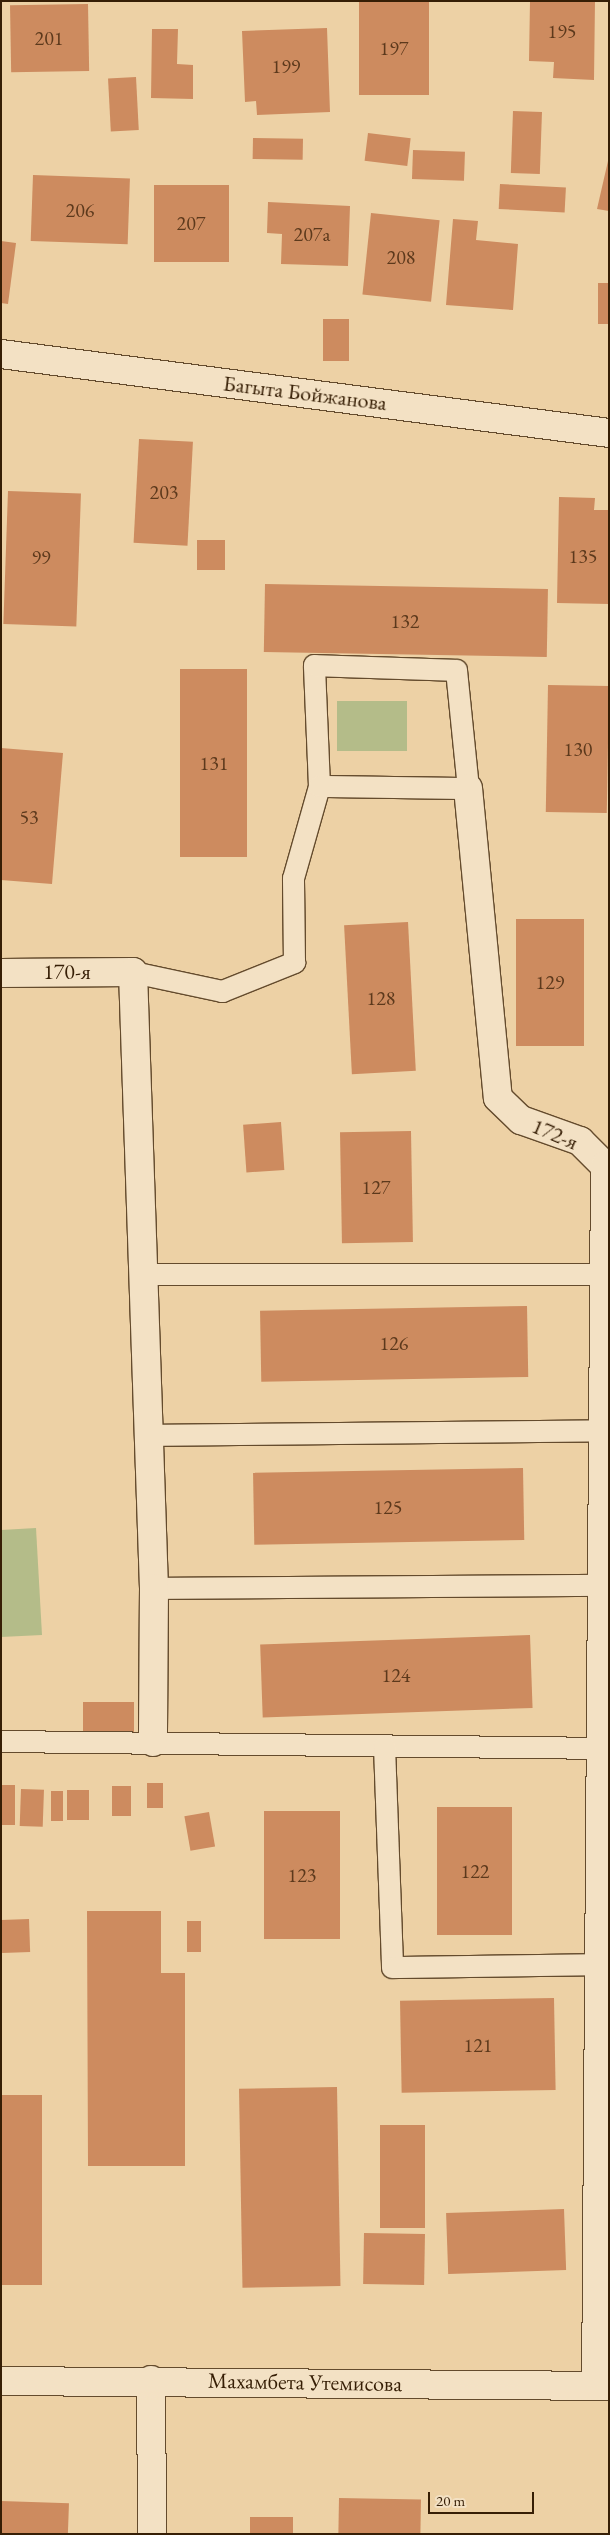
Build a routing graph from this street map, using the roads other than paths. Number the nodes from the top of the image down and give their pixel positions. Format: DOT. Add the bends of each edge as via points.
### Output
graph roads {
  1 [pos="1,354"];
  2 [pos="609,433"];
  3 [pos="319,786"];
  4 [pos="468,788"];
  5 [pos="133,972"];
  6 [pos="1,973"];
  7 [pos="145,1274"];
  8 [pos="604,1274"];
  9 [pos="605,1416"];
  10 [pos="150,1435"];
  11 [pos="601,1585"];
  12 [pos="154,1588"];
  13 [pos="1,1741"];
  14 [pos="154,1742"];
  15 [pos="384,1746"];
  16 [pos="604,1748"];
  17 [pos="598,1964"];
  18 [pos="603,2160"];
  19 [pos="603,2319"];
  20 [pos="151,2380"];
  21 [pos="1,2382"];
  22 [pos="602,2386"];
  23 [pos="152,2534"];
  1 -- 2 [label="street, Багыта Бойжанова"];
  3 -- 4 [label="lane"];
  3 -- 4 [label="lane" via="314,665 456,670"];
  3 -- 5 [label="lane" via="293,878 294,962 222,991"];
  4 -- 8 [label="street, 172-я" via="498,1098 521,1120 580,1141 605,1166"];
  5 -- 6 [label="street, 170-я"];
  5 -- 7 [label="street"];
  7 -- 8 [label="lane"];
  7 -- 10 [label="street"];
  8 -- 9 [label="street, 172-я"];
  9 -- 10 [label="lane"];
  9 -- 11 [label="street, 172-я"];
  10 -- 12 [label="street"];
  11 -- 12 [label="lane"];
  11 -- 16 [label="street, 172-я"];
  12 -- 14 [label="street"];
  13 -- 14 [label="lane"];
  14 -- 15 [label="lane"];
  15 -- 16 [label="lane"];
  15 -- 17 [label="lane" via="392,1966"];
  16 -- 17 [label="street, 172-я"];
  17 -- 18 [label="street, 172-я"];
  18 -- 19 [label="street, 172-я"];
  19 -- 22 [label="street, 172-я"];
  20 -- 21 [label="street, Махамбета Утемисова"];
  20 -- 22 [label="street, Махамбета Утемисова"];
  20 -- 23 [label="street"];
}
